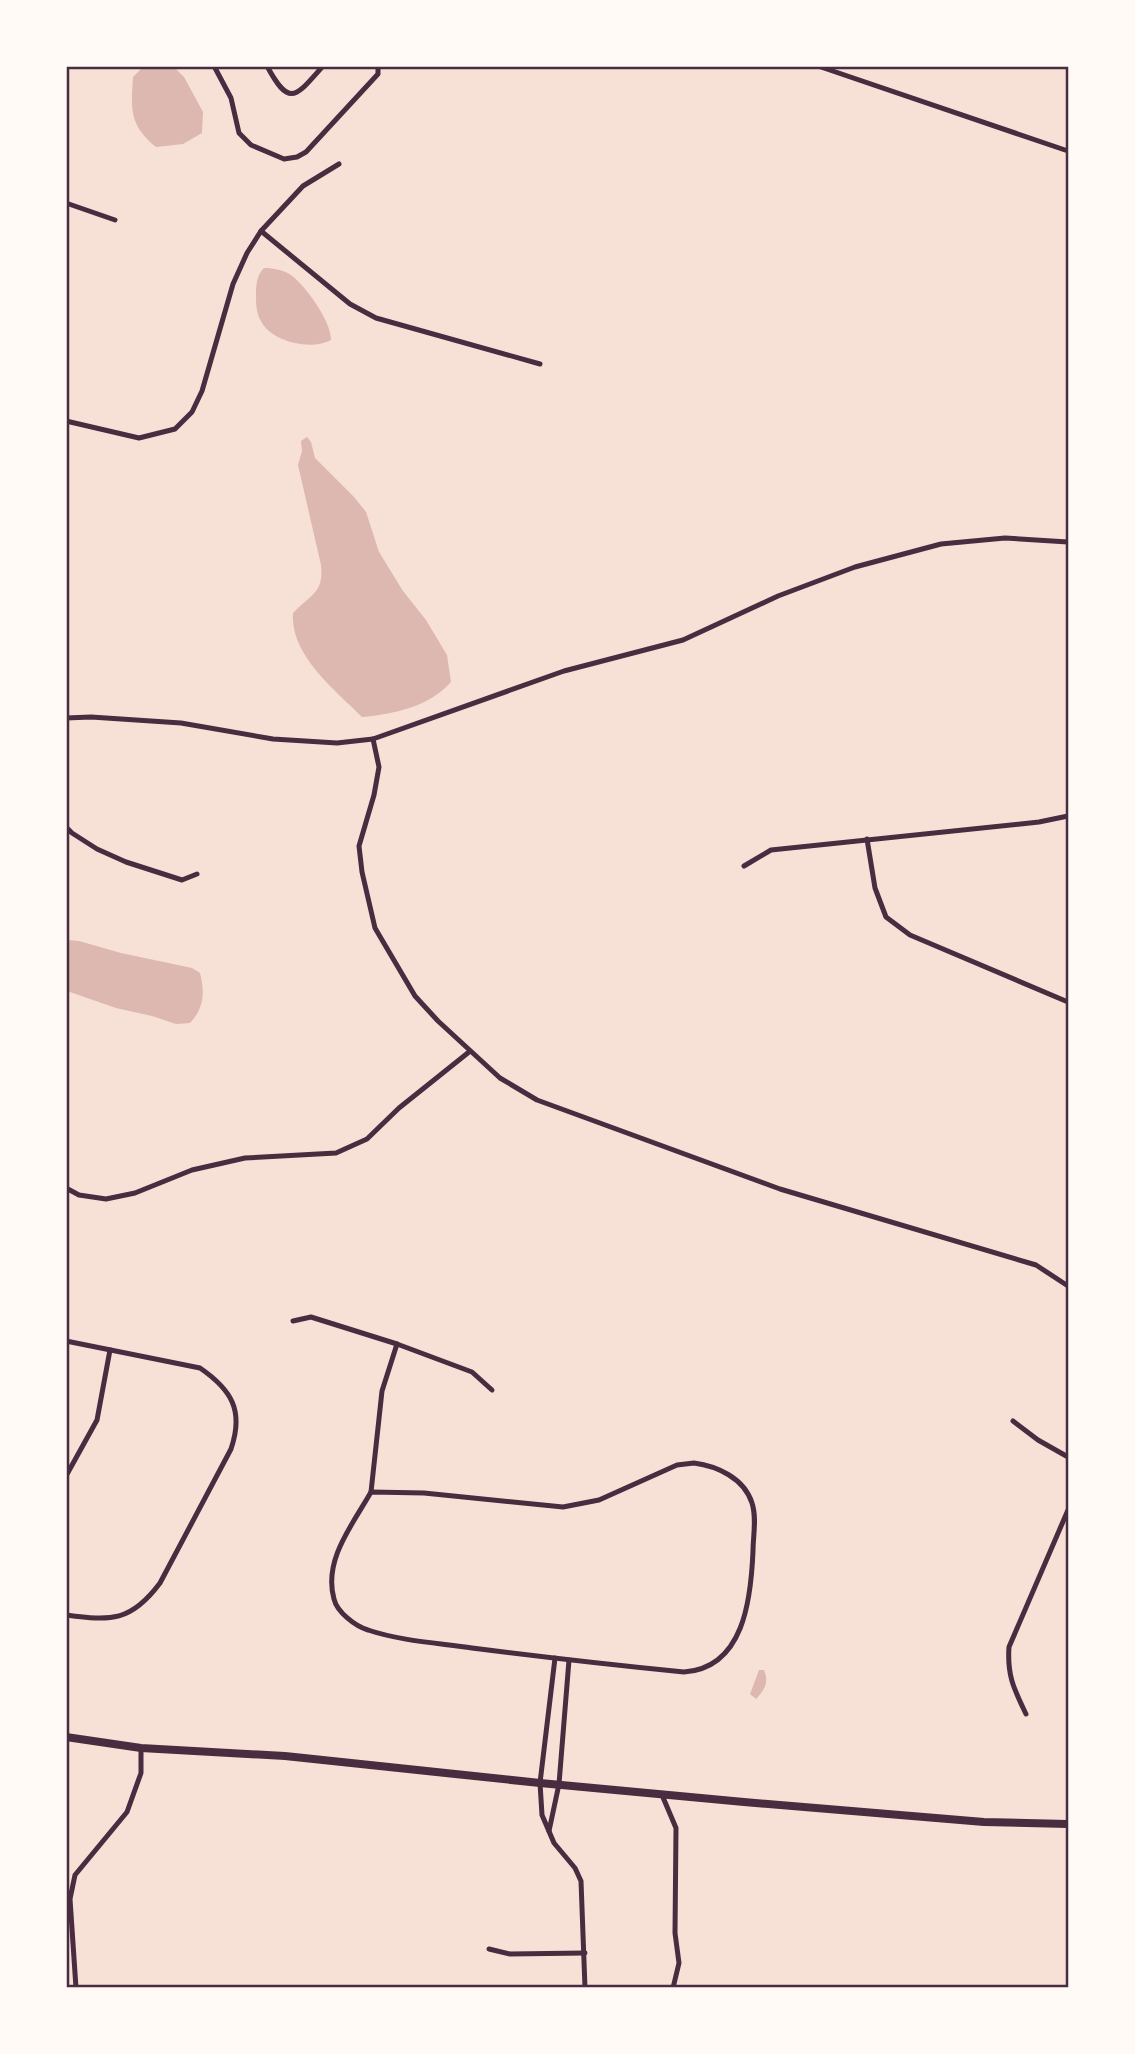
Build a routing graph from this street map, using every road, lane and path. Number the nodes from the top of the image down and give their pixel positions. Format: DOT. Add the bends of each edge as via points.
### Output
graph roads {
  1 [pos="214,66"];
  2 [pos="267,66"];
  3 [pos="323,66"];
  4 [pos="378,66"];
  5 [pos="818,66"];
  6 [pos="1069,151"];
  7 [pos="339,164"];
  8 [pos="66,203"];
  9 [pos="116,220"];
  10 [pos="261,231"];
  11 [pos="540,364"];
  12 [pos="66,421"];
  13 [pos="1069,542"];
  14 [pos="66,718"];
  15 [pos="373,739"];
  16 [pos="1069,816"];
  17 [pos="66,827"];
  18 [pos="867,839"];
  19 [pos="744,866"];
  20 [pos="197,874"];
  21 [pos="1069,1002"];
  22 [pos="469,1052"];
  23 [pos="66,1188"];
  24 [pos="1069,1286"];
  25 [pos="293,1321"];
  26 [pos="66,1341"];
  27 [pos="397,1344"];
  28 [pos="110,1350"];
  29 [pos="492,1390"];
  30 [pos="1013,1421"];
  31 [pos="1069,1457"];
  32 [pos="66,1476"];
  33 [pos="371,1492"];
  34 [pos="1069,1510"];
  35 [pos="66,1615"];
  36 [pos="555,1658"];
  37 [pos="569,1660"];
  38 [pos="1026,1714"];
  39 [pos="66,1737"];
  40 [pos="142,1748"];
  41 [pos="540,1783"];
  42 [pos="559,1784"];
  43 [pos="661,1794"];
  44 [pos="1069,1824"];
  45 [pos="549,1831"];
  46 [pos="489,1949"];
  47 [pos="585,1953"];
  48 [pos="76,1987"];
  49 [pos="585,1987"];
  50 [pos="673,1987"];
  1 -- 4 [label="street" via="231,98 239,133 260,150 291,160 312,146 378,74"];
  2 -- 3 [label="street" via="279,88 290,94 300,92"];
  5 -- 6 [label="street"];
  7 -- 10 [label="street" via="303,186"];
  8 -- 9 [label="street"];
  10 -- 11 [label="street" via="350,304 376,318"];
  10 -- 12 [label="street" via="233,284 202,391 192,412 175,429 139,438"];
  13 -- 15 [label="street" via="1005,538 941,544 855,567 683,640 564,671"];
  14 -- 15 [label="street" via="181,723 337,743"];
  15 -- 22 [label="street" via="379,767 359,846 375,928 415,996"];
  16 -- 18 [label="street"];
  17 -- 20 [label="street" via="126,862 182,880"];
  18 -- 19 [label="street" via="771,850"];
  18 -- 21 [label="street" via="875,888 886,917 910,935"];
  22 -- 23 [label="street" via="367,1139 335,1153 245,1158 106,1199"];
  22 -- 24 [label="street" via="537,1100 780,1189 1036,1265"];
  25 -- 27 [label="street" via="311,1317"];
  26 -- 28 [label="street"];
  27 -- 29 [label="street" via="472,1372"];
  27 -- 33 [label="street" via="382,1391"];
  28 -- 32 [label="street" via="97,1420"];
  28 -- 35 [label="street" via="200,1368 228,1392 237,1410 238,1430 148,1599 114,1619"];
  30 -- 31 [label="street"];
  33 -- 36 [label="street" via="336,1554 331,1579 334,1601 347,1618 366,1630"];
  33 -- 37 [label="street" via="563,1507 598,1500 677,1465 694,1463 712,1465 743,1486 754,1517 752,1581 742,1627 725,1654 699,1671 684,1672"];
  34 -- 38 [label="street" via="1009,1647 1011,1683"];
  36 -- 37 [label="street"];
  36 -- 41 [label="street"];
  37 -- 42 [label="street"];
  39 -- 40 [label="main road"];
  40 -- 41 [label="main road" via="285,1756"];
  40 -- 48 [label="street" via="141,1773 127,1812 75,1875 70,1899"];
  41 -- 42 [label="main road"];
  41 -- 45 [label="street" via="542,1815"];
  42 -- 43 [label="main road"];
  42 -- 45 [label="street"];
  43 -- 44 [label="main road" via="984,1822"];
  43 -- 50 [label="street" via="676,1828 678,1963"];
  45 -- 47 [label="street" via="581,1881"];
  46 -- 47 [label="street" via="510,1954"];
  47 -- 49 [label="street"];
}
